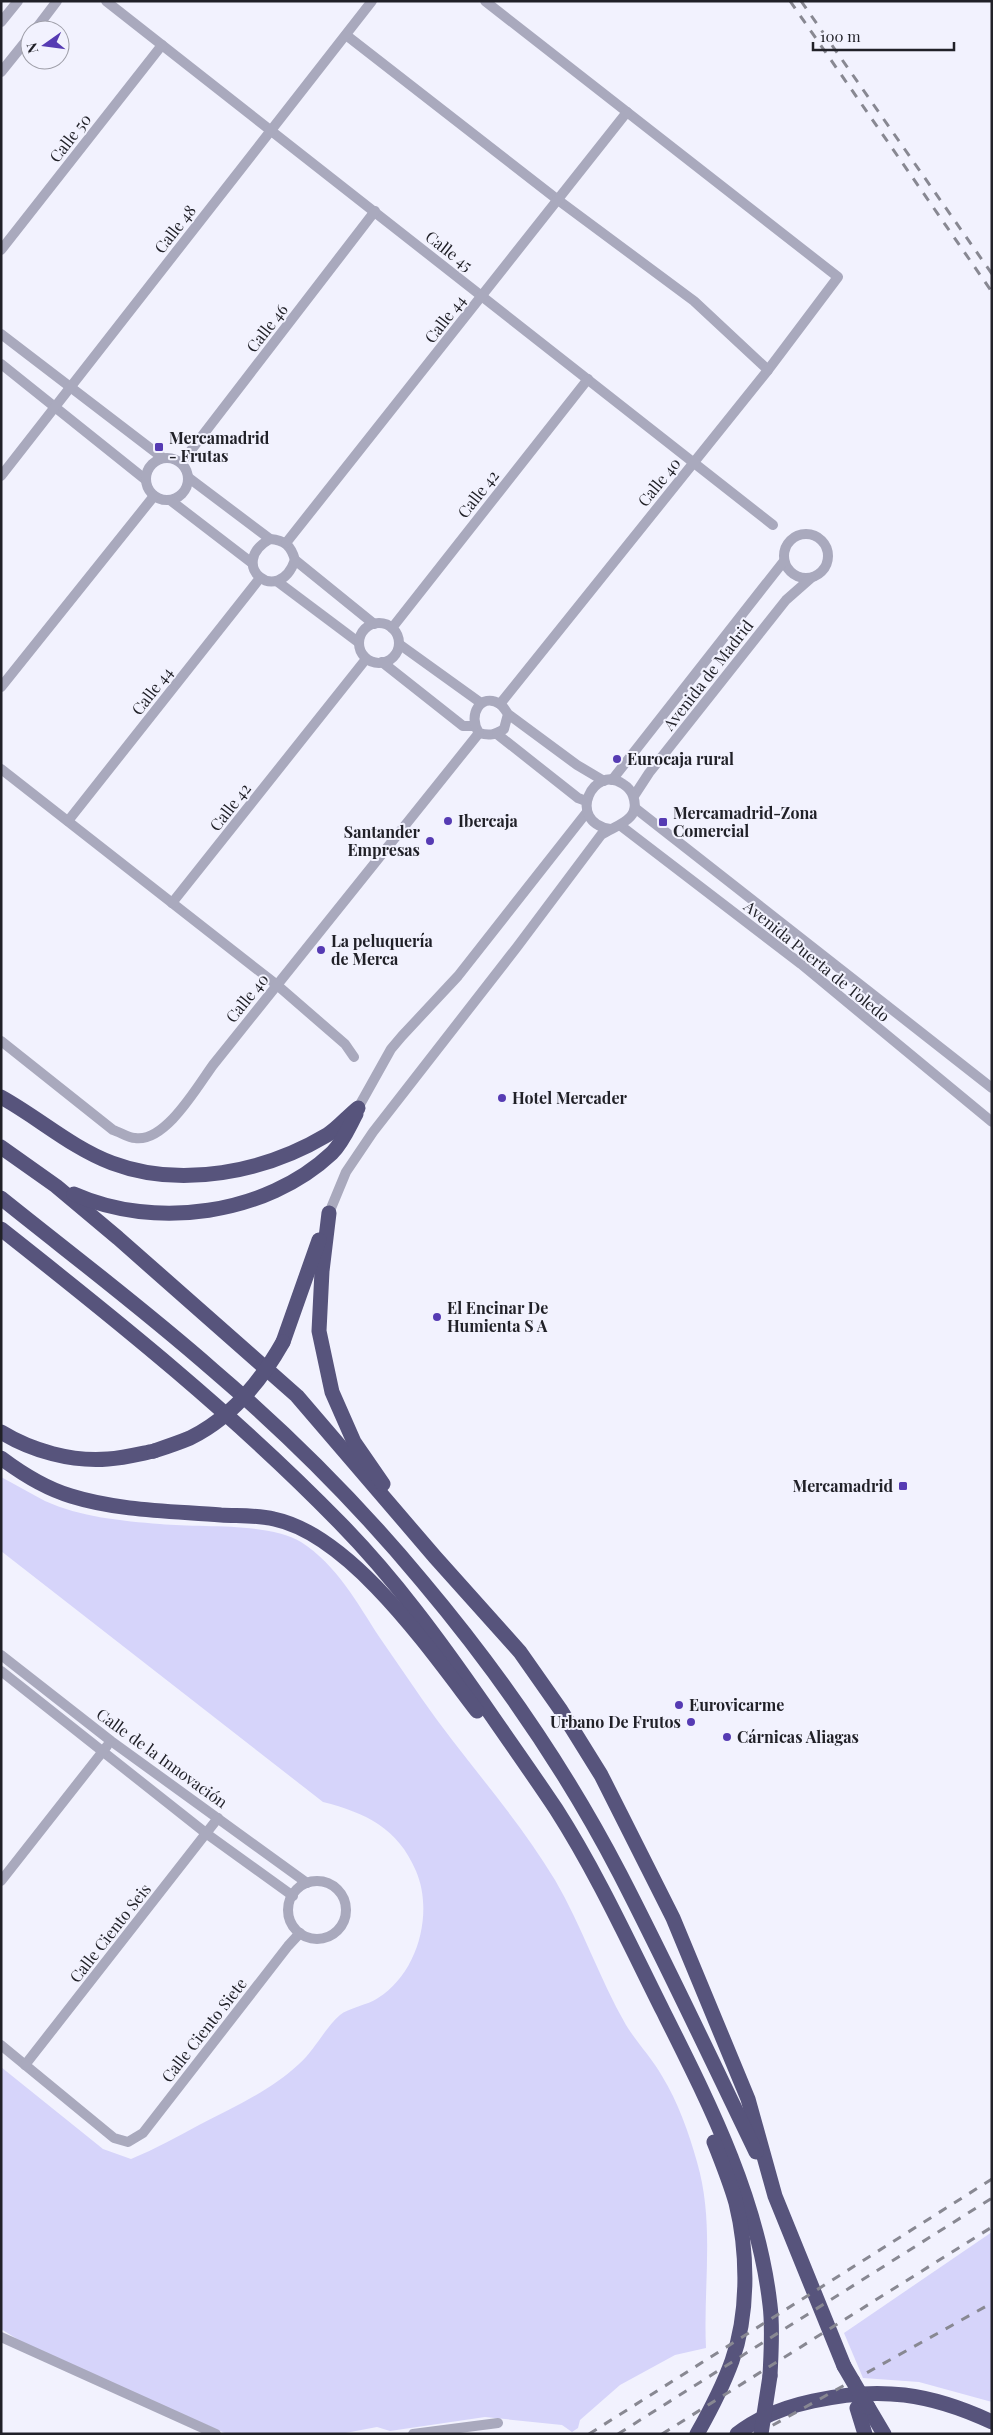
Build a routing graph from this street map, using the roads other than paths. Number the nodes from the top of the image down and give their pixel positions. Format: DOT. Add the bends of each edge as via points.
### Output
graph roads {
  1 [pos="18,1"];
  2 [pos="57,1"];
  3 [pos="106,1"];
  4 [pos="372,1"];
  5 [pos="484,1"];
  6 [pos="42,20"];
  7 [pos="1,22"];
  8 [pos="346,35"];
  9 [pos="162,45"];
  10 [pos="20,48"];
  11 [pos="1,72"];
  12 [pos="627,112"];
  13 [pos="271,130"];
  14 [pos="558,200"];
  15 [pos="375,211"];
  16 [pos="1,250"];
  17 [pos="482,295"];
  18 [pos="1,334"];
  19 [pos="1,364"];
  20 [pos="768,370"];
  21 [pos="588,379"];
  22 [pos="71,387"];
  23 [pos="56,407"];
  24 [pos="163,458"];
  25 [pos="182,462"];
  26 [pos="694,463"];
  27 [pos="1,476"];
  28 [pos="189,478"];
  29 [pos="146,480"];
  30 [pos="154,496"];
  31 [pos="170,500"];
  32 [pos="773,525"];
  33 [pos="270,539"];
  34 [pos="286,543"];
  35 [pos="295,560"];
  36 [pos="784,560"];
  37 [pos="252,563"];
  38 [pos="260,578"];
  39 [pos="811,578"];
  40 [pos="278,582"];
  41 [pos="374,624"];
  42 [pos="392,628"];
  43 [pos="358,642"];
  44 [pos="399,644"];
  45 [pos="366,660"];
  46 [pos="382,662"];
  47 [pos="1,687"];
  48 [pos="481,703"];
  49 [pos="500,704"];
  50 [pos="508,714"];
  51 [pos="476,730"];
  52 [pos="497,734"];
  53 [pos="1,769"];
  54 [pos="608,780"];
  55 [pos="634,796"];
  56 [pos="587,807"];
  57 [pos="635,808"];
  58 [pos="68,821"];
  59 [pos="621,826"];
  60 [pos="610,829"];
  61 [pos="172,904"];
  62 [pos="276,985"];
  63 [pos="1,1041"];
  64 [pos="354,1057"];
  65 [pos="992,1088"];
  66 [pos="1,1098"];
  67 [pos="358,1108"];
  68 [pos="992,1122"];
  69 [pos="1,1147"];
  70 [pos="56,1186"];
  71 [pos="1,1198"];
  72 [pos="329,1213"];
  73 [pos="1,1229"];
  74 [pos="1,1432"];
  75 [pos="1,1458"];
  76 [pos="435,1556"];
  77 [pos="2,1657"];
  78 [pos="1,1671"];
  79 [pos="111,1741"];
  80 [pos="103,1751"];
  81 [pos="556,1810"];
  82 [pos="218,1818"];
  83 [pos="207,1834"];
  84 [pos="1,1881"];
  85 [pos="307,1884"];
  86 [pos="292,1896"];
  87 [pos="300,1934"];
  88 [pos="629,1943"];
  89 [pos="1,2045"];
  90 [pos="25,2065"];
  91 [pos="770,2183"];
  92 [pos="1,2337"];
  93 [pos="863,2408"];
  94 [pos="992,2422"];
  95 [pos="498,2423"];
  96 [pos="216,2434"];
  97 [pos="413,2434"];
  98 [pos="697,2434"];
  99 [pos="736,2434"];
  100 [pos="761,2434"];
  101 [pos="865,2434"];
  102 [pos="884,2434"];
  1 -- 7 [label="street"];
  2 -- 6 [label="street"];
  3 -- 9 [label="street, Calle 45"];
  4 -- 8 [label="street, Calle 48"];
  5 -- 12 [label="street"];
  8 -- 13 [label="street, Calle 48"];
  8 -- 14 [label="street"];
  9 -- 13 [label="street, Calle 45"];
  9 -- 16 [label="street, Calle 50"];
  10 -- 11 [label="street"];
  12 -- 14 [label="street, Calle 44"];
  12 -- 20 [label="street, Calle 40" via="838,277"];
  13 -- 15 [label="street, Calle 45"];
  13 -- 22 [label="street, Calle 48"];
  14 -- 17 [label="street, Calle 44"];
  14 -- 20 [label="street" via="694,301"];
  15 -- 17 [label="street, Calle 45"];
  15 -- 25 [label="street, Calle 46"];
  17 -- 21 [label="street, Calle 45"];
  17 -- 34 [label="street, Calle 44"];
  18 -- 22 [label="street"];
  19 -- 23 [label="street"];
  20 -- 26 [label="street, Calle 40"];
  21 -- 26 [label="street, Calle 45"];
  21 -- 42 [label="street, Calle 42"];
  22 -- 23 [label="street, Calle 48"];
  22 -- 24 [label="street"];
  23 -- 27 [label="street, Calle 48"];
  23 -- 29 [label="street"];
  24 -- 25 [label="street"];
  24 -- 29 [label="street" via="154,464"];
  25 -- 28 [label="street"];
  26 -- 32 [label="street, Calle 45"];
  26 -- 49 [label="street, Calle 40"];
  28 -- 31 [label="street" via="181,495"];
  28 -- 33 [label="street"];
  29 -- 30 [label="street" via="147,489"];
  30 -- 31 [label="street" via="162,501"];
  30 -- 47 [label="street"];
  31 -- 37 [label="street"];
  33 -- 34 [label="street"];
  33 -- 37 [label="street" via="254,552"];
  34 -- 35 [label="street"];
  35 -- 40 [label="street" via="291,572"];
  35 -- 41 [label="street"];
  36 -- 39 [label="street" via="791,573"];
  36 -- 39 [label="street" via="786,547 795,537 816,537 828,556 823,570"];
  36 -- 54 [label="street, Avenida de Madrid"];
  37 -- 38 [label="street"];
  38 -- 40 [label="street"];
  38 -- 58 [label="street, Calle 44"];
  39 -- 55 [label="street, Avenida de Madrid" via="786,600"];
  40 -- 43 [label="street"];
  41 -- 42 [label="street"];
  41 -- 43 [label="street" via="365,629"];
  42 -- 44 [label="street"];
  43 -- 45 [label="street"];
  44 -- 46 [label="street" via="391,659"];
  44 -- 48 [label="street"];
  45 -- 46 [label="street"];
  45 -- 61 [label="street, Calle 42"];
  46 -- 51 [label="street" via="463,726"];
  48 -- 49 [label="street"];
  48 -- 51 [label="street" via="475,710"];
  49 -- 50 [label="street"];
  50 -- 52 [label="street" via="504,729"];
  50 -- 54 [label="street" via="577,765"];
  51 -- 52 [label="street" via="488,736"];
  51 -- 62 [label="street, Calle 40"];
  52 -- 56 [label="street"];
  53 -- 58 [label="street"];
  54 -- 55 [label="street" via="621,782"];
  54 -- 56 [label="street" via="596,785 589,794"];
  55 -- 57 [label="street"];
  56 -- 60 [label="street" via="594,822"];
  56 -- 67 [label="street" via="458,976 391,1049"];
  57 -- 59 [label="street" via="630,819"];
  57 -- 65 [label="street, Avenida Puerta de Toledo"];
  58 -- 61 [label="street"];
  59 -- 60 [label="street"];
  59 -- 68 [label="street, Avenida Puerta de Toledo" via="800,964"];
  60 -- 72 [label="street" via="601,835 373,1132 346,1172"];
  61 -- 62 [label="street"];
  62 -- 63 [label="street, Calle 40" via="174,1117 155,1135 135,1139 113,1130"];
  62 -- 64 [label="street" via="345,1044"];
  66 -- 67 [label="highway" via="112,1163 164,1175 226,1173 281,1157 328,1134"];
  67 -- 70 [label="highway" via="333,1152 304,1175 271,1193 228,1207 141,1213 98,1205"];
  69 -- 70 [label="highway"];
  70 -- 76 [label="highway" via="297,1396"];
  71 -- 91 [label="highway" via="213,1370 269,1420 360,1511 423,1582 518,1707 577,1798 619,1872"];
  72 -- 74 [label="highway, bridge" via="283,1342 266,1372 232,1410 191,1438 154,1451 107,1459 61,1456 17,1442"];
  72 -- 76 [label="highway" via="319,1331 332,1392 354,1442"];
  73 -- 81 [label="highway" via="196,1388 343,1526 453,1659"];
  75 -- 81 [label="highway" via="70,1496 122,1506 275,1519 328,1544 370,1581 408,1625"];
  76 -- 91 [label="highway" via="520,1652 601,1775 634,1836 673,1918 748,2099"];
  77 -- 79 [label="street, Calle de la Innovación"];
  78 -- 80 [label="street, Calle de la Innovación"];
  79 -- 80 [label="street"];
  79 -- 82 [label="street, Calle de la Innovación"];
  80 -- 83 [label="street, Calle de la Innovación"];
  80 -- 84 [label="street"];
  81 -- 88 [label="highway" via="599,1883"];
  82 -- 83 [label="street, Calle Ciento Seis"];
  82 -- 85 [label="street, Calle de la Innovación"];
  83 -- 86 [label="street, Calle de la Innovación"];
  83 -- 90 [label="street, Calle Ciento Seis"];
  85 -- 86 [label="street"];
  85 -- 87 [label="street" via="316,1881 335,1887 342,1894 346,1914 343,1923 329,1937 310,1938"];
  86 -- 87 [label="street" via="289,1916"];
  87 -- 90 [label="street, Calle Ciento Siete" via="143,2133 128,2142 114,2138"];
  88 -- 98 [label="highway" via="730,2182 741,2234 744,2273 739,2331 732,2361"];
  88 -- 100 [label="highway, bridge" via="702,2088 750,2205 770,2308 770,2376"];
  89 -- 90 [label="street"];
  91 -- 93 [label="highway, bridge"];
  92 -- 96 [label="street"];
  93 -- 101 [label="highway"];
  93 -- 102 [label="highway"];
  94 -- 99 [label="highway" via="939,2401 896,2394 848,2393 783,2408"];
  95 -- 97 [label="street"];
}
